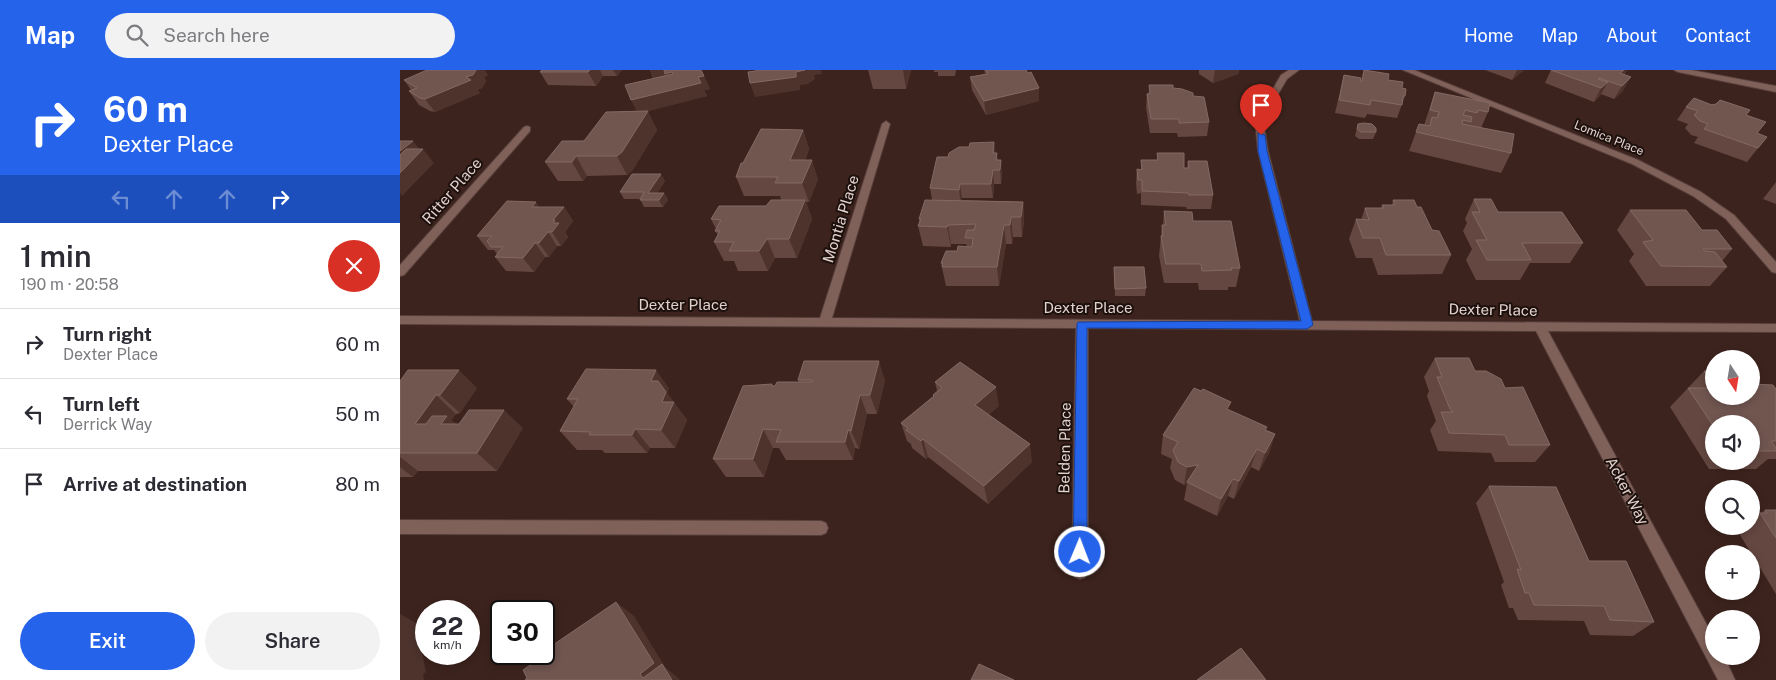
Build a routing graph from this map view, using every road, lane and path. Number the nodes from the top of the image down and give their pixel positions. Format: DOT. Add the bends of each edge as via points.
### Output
graph roads {
  1 [pos="1295,70"];
  2 [pos="1406,70"];
  3 [pos="1678,70"];
  4 [pos="1776,89"];
  5 [pos="886,124"];
  6 [pos="527,129"];
  7 [pos="1776,269"];
  8 [pos="400,272"];
  9 [pos="400,320"];
  10 [pos="825,322"];
  11 [pos="1082,324"];
  12 [pos="1307,325"];
  13 [pos="1540,327"];
  14 [pos="1776,328"];
  15 [pos="400,527"];
  16 [pos="821,528"];
  17 [pos="1080,572"];
  18 [pos="1705,638"];
  19 [pos="1719,665"];
  20 [pos="1727,680"];
  1 -- 12 [label="street" via="1284,77 1259,120 1263,151"];
  2 -- 7 [label="street, Lomica Place" via="1635,162 1697,194 1730,217"];
  3 -- 4 [label="street"];
  5 -- 10 [label="street, Montia Place"];
  6 -- 8 [label="street, Ritter Place"];
  9 -- 10 [label="street, Dexter Place"];
  10 -- 11 [label="street, Dexter Place"];
  11 -- 12 [label="street, Dexter Place"];
  11 -- 17 [label="street, Belden Place"];
  12 -- 13 [label="street, Dexter Place"];
  13 -- 14 [label="street, Dexter Place"];
  13 -- 18 [label="street, Acker Way"];
  15 -- 16 [label="street"];
  19 -- 20 [label="street, Acker Way"];
}
